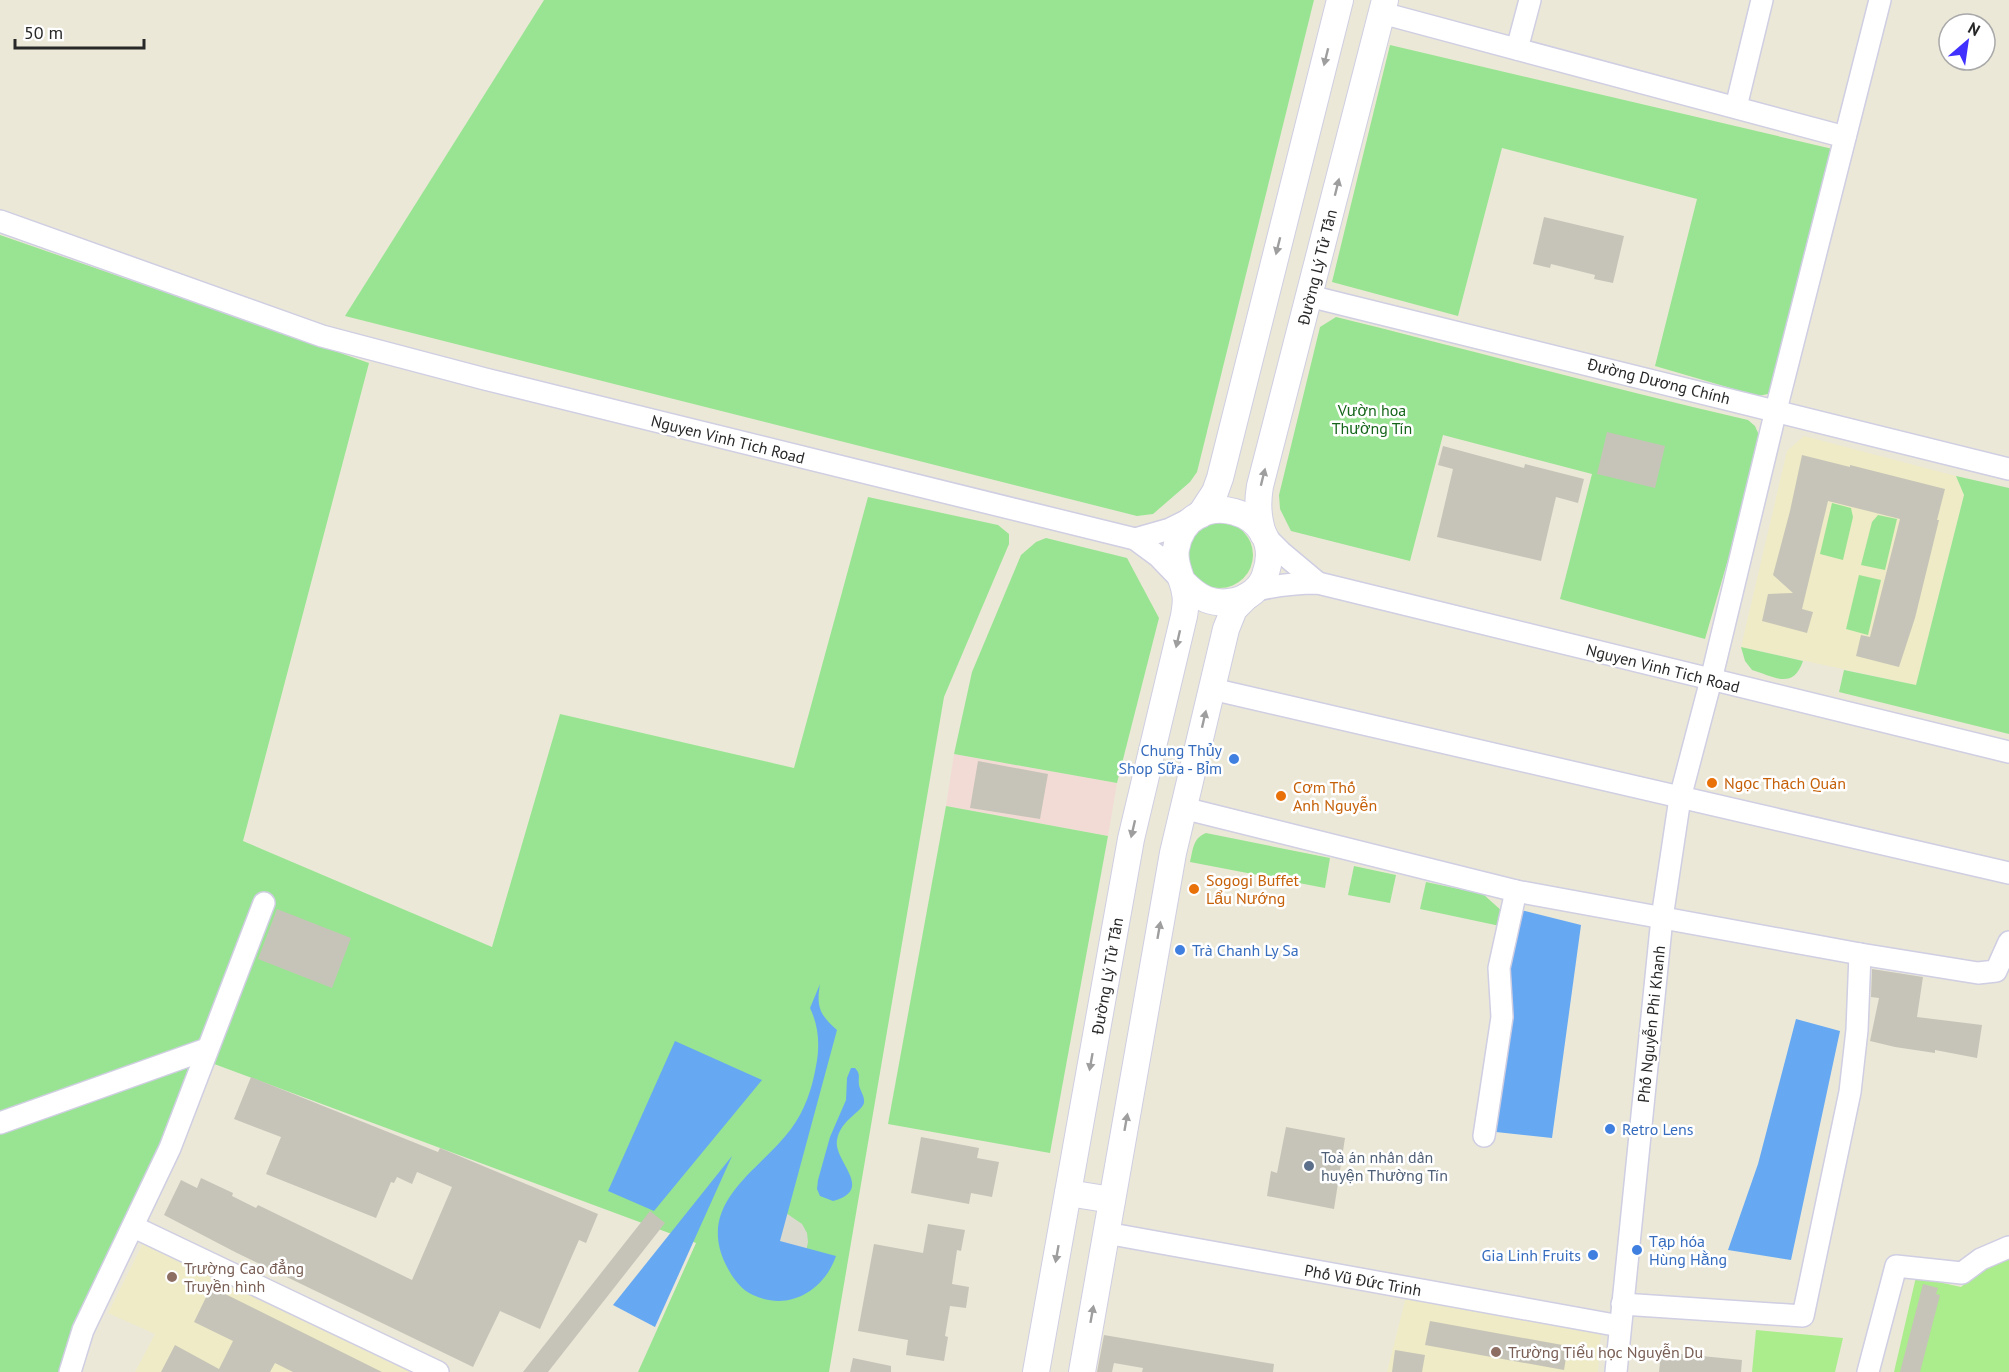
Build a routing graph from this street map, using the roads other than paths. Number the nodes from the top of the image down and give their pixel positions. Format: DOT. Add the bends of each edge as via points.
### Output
graph roads {
  1 [pos="1340,0"];
  2 [pos="1530,0"];
  3 [pos="1762,0"];
  4 [pos="1880,0"];
  5 [pos="1384,6"];
  6 [pos="1517,49"];
  7 [pos="1736,107"];
  8 [pos="1845,137"];
  9 [pos="0,221"];
  10 [pos="1309,296"];
  11 [pos="1776,410"];
  12 [pos="2009,469"];
  13 [pos="1200,515"];
  14 [pos="1263,534"];
  15 [pos="1135,538"];
  16 [pos="1183,582"];
  17 [pos="1318,583"];
  18 [pos="1251,593"];
  19 [pos="1711,680"];
  20 [pos="1212,689"];
  21 [pos="2009,752"];
  22 [pos="1680,798"];
  23 [pos="1183,808"];
  24 [pos="2009,873"];
  25 [pos="1515,891"];
  26 [pos="264,903"];
  27 [pos="1662,918"];
  28 [pos="2009,942"];
  29 [pos="1860,954"];
  30 [pos="207,1049"];
  31 [pos="0,1123"];
  32 [pos="1484,1136"];
  33 [pos="1068,1193"];
  34 [pos="1112,1200"];
  35 [pos="134,1227"];
  36 [pos="1107,1233"];
  37 [pos="2009,1247"];
  38 [pos="1622,1304"];
  39 [pos="1620,1326"];
  40 [pos="70,1372"];
  41 [pos="438,1372"];
  42 [pos="1036,1372"];
  43 [pos="1082,1372"];
  44 [pos="1616,1372"];
  45 [pos="1868,1372"];
  1 -- 13 [label="street, one-way" via="1220,478"];
  2 -- 6 [label="street"];
  3 -- 7 [label="street"];
  4 -- 8 [label="street, Phố Nguyễn Phi Khanh"];
  5 -- 6 [label="street"];
  10 -- 5 [label="street, Đường Lý Tử Tấn, one-way"];
  6 -- 7 [label="street"];
  7 -- 8 [label="street"];
  8 -- 11 [label="street, Phố Nguyễn Phi Khanh"];
  9 -- 15 [label="street, Nguyen Vinh Tich Road" via="322,336"];
  10 -- 11 [label="street, Đường Dương Chính"];
  14 -- 10 [label="street, Đường Lý Tử Tấn, one-way" via="1257,505"];
  11 -- 12 [label="street, Đường Dương Chính"];
  11 -- 19 [label="street, Phố Nguyễn Phi Khanh"];
  13 -- 14 [label="street" via="1214,510 1242,514 1255,522"];
  13 -- 15 [label="street" via="1170,529"];
  13 -- 16 [label="street" via="1179,536 1175,551 1176,567"];
  14 -- 17 [label="street"];
  14 -- 18 [label="street" via="1269,562 1264,578"];
  15 -- 16 [label="street"];
  16 -- 18 [label="street" via="1194,594 1209,601 1225,603"];
  16 -- 33 [label="street, Đường Lý Tử Tấn, one-way" via="1184,616 1131,839"];
  17 -- 18 [label="street" via="1271,586"];
  17 -- 19 [label="street, Nguyen Vinh Tich Road"];
  18 -- 20 [label="street" via="1234,609"];
  19 -- 21 [label="street, Nguyen Vinh Tich Road"];
  19 -- 22 [label="street, Phố Nguyễn Phi Khanh"];
  20 -- 22 [label="street"];
  23 -- 20 [label="street, one-way"];
  22 -- 24 [label="street"];
  22 -- 27 [label="street, Phố Nguyễn Phi Khanh"];
  23 -- 25 [label="street"];
  34 -- 23 [label="street, one-way"];
  25 -- 27 [label="street"];
  25 -- 32 [label="street" via="1499,968 1502,1017"];
  26 -- 30 [label="street"];
  27 -- 29 [label="street"];
  27 -- 38 [label="street, Phố Nguyễn Phi Khanh"];
  28 -- 29 [label="street" via="1996,971 1978,973"];
  29 -- 38 [label="street" via="1850,1092 1803,1316"];
  30 -- 31 [label="street"];
  30 -- 35 [label="street" via="170,1148"];
  33 -- 34 [label="street"];
  33 -- 42 [label="street, Đường Lý Tử Tấn, one-way"];
  34 -- 36 [label="street"];
  35 -- 40 [label="street" via="83,1330"];
  35 -- 41 [label="street"];
  36 -- 39 [label="street, Phố Vũ Đức Trinh"];
  43 -- 36 [label="street, one-way"];
  37 -- 45 [label="street" via="1981,1258 1962,1273 1896,1266"];
  38 -- 39 [label="street, Phố Nguyễn Phi Khanh"];
  39 -- 44 [label="street, Phố Nguyễn Phi Khanh"];
}
